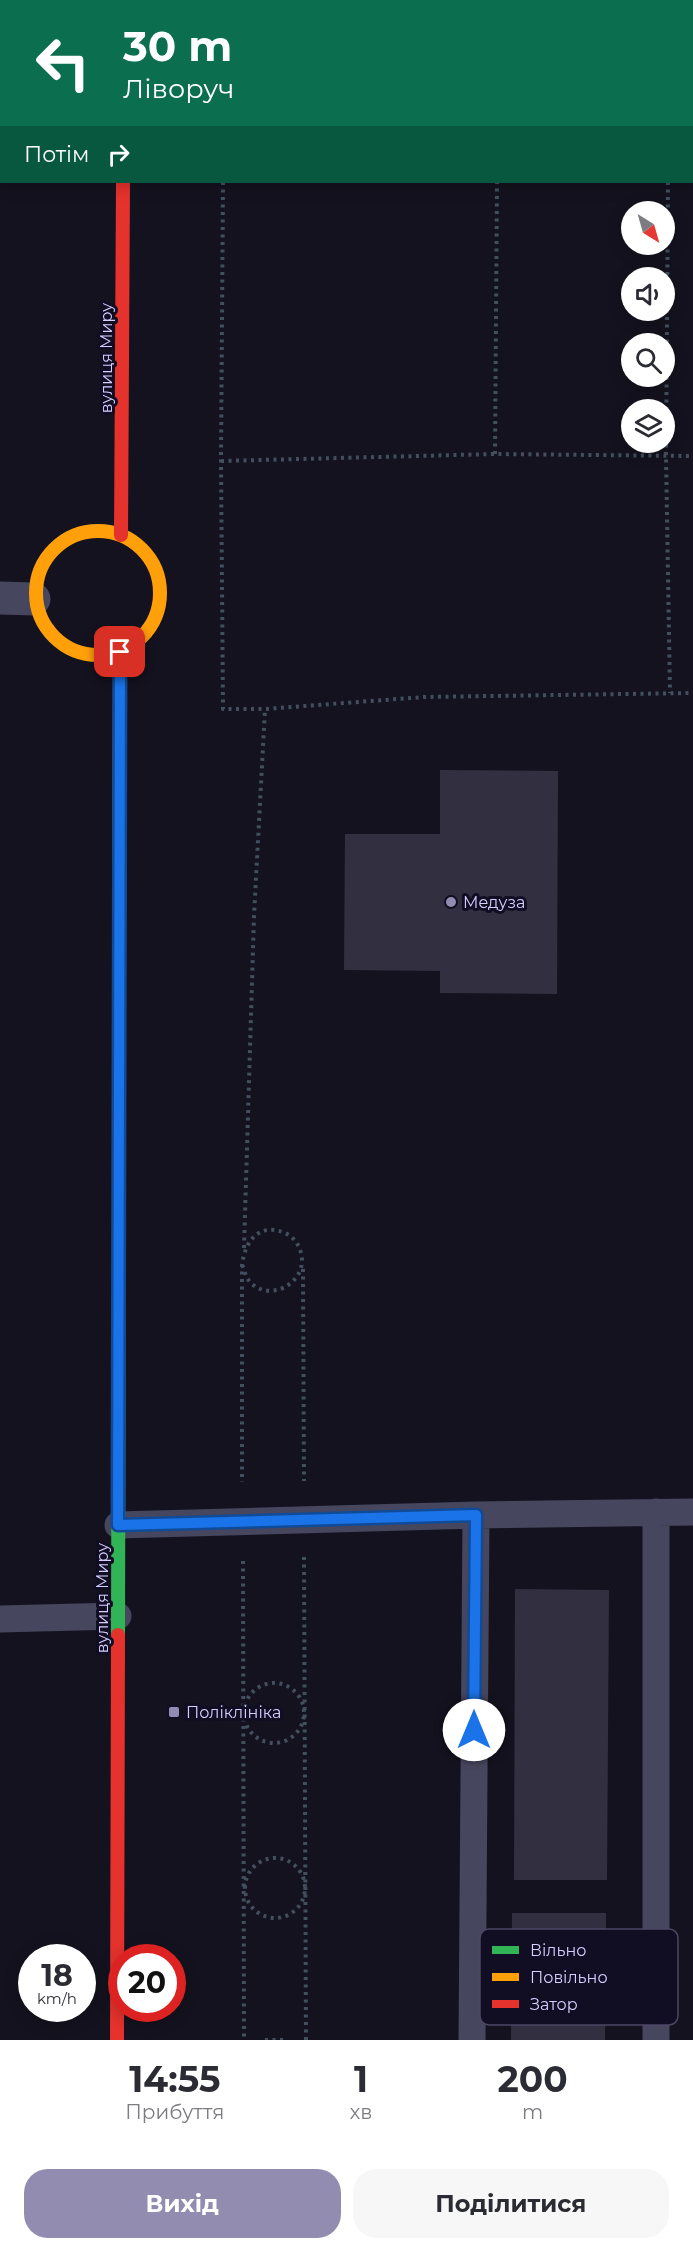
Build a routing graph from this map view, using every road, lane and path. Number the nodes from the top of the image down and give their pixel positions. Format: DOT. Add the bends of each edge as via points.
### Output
graph roads {
  1 [pos="123,183"];
  2 [pos="223,183"];
  3 [pos="497,183"];
  4 [pos="668,183"];
  5 [pos="495,454"];
  6 [pos="666,456"];
  7 [pos="693,456"];
  8 [pos="221,461"];
  9 [pos="122,535"];
  10 [pos="0,598"];
  11 [pos="34,599"];
  12 [pos="120,652"];
  13 [pos="670,693"];
  14 [pos="693,693"];
  15 [pos="265,709"];
  16 [pos="244,1251"];
  17 [pos="303,1257"];
  18 [pos="242,1264"];
  19 [pos="656,1512"];
  20 [pos="693,1512"];
  21 [pos="476,1515"];
  22 [pos="304,1520"];
  23 [pos="243,1521"];
  24 [pos="118,1525"];
  25 [pos="118,1616"];
  26 [pos="0,1619"];
  27 [pos="304,1712"];
  28 [pos="244,1714"];
  29 [pos="244,1888"];
  30 [pos="306,1888"];
  31 [pos="656,1929"];
  32 [pos="117,2040"];
  33 [pos="244,2040"];
  34 [pos="265,2040"];
  35 [pos="283,2040"];
  36 [pos="306,2040"];
  37 [pos="472,2040"];
  1 -- 9 [label="main road, вулиця Миру"];
  2 -- 8 [label="path"];
  3 -- 5 [label="path"];
  4 -- 6 [label="path"];
  5 -- 6 [label="path"];
  5 -- 8 [label="path"];
  6 -- 7 [label="path"];
  6 -- 13 [label="path"];
  8 -- 15 [label="path" via="223,710"];
  9 -- 11 [label="main road" via="83,532 66,539 41,568"];
  9 -- 12 [label="main road" via="140,546 153,562 160,583 160,605 139,642"];
  10 -- 11 [label="street"];
  11 -- 12 [label="main road" via="44,626 59,643 78,653 99,656"];
  12 -- 24 [label="main road, вулиця Миру"];
  13 -- 14 [label="path"];
  13 -- 15 [label="path" via="424,697"];
  15 -- 16 [label="path"];
  16 -- 17 [label="path" via="250,1239 276,1230 288,1234"];
  16 -- 18 [label="path"];
  17 -- 18 [label="path" via="294,1282 270,1291 256,1287 247,1278"];
  17 -- 22 [label="path"];
  18 -- 23 [label="path"];
  19 -- 20 [label="lane"];
  19 -- 21 [label="lane"];
  19 -- 31 [label="lane"];
  21 -- 22 [label="lane"];
  21 -- 37 [label="lane"];
  22 -- 23 [label="lane"];
  22 -- 27 [label="path"];
  23 -- 24 [label="lane"];
  23 -- 28 [label="path"];
  24 -- 25 [label="main road, вулиця Миру"];
  25 -- 26 [label="lane"];
  25 -- 32 [label="main road, вулиця Миру"];
  27 -- 28 [label="path" via="302,1725 294,1736 268,1743 255,1737"];
  27 -- 28 [label="path" via="302,1699 293,1688 280,1682 254,1689 246,1700"];
  27 -- 30 [label="path"];
  28 -- 29 [label="path"];
  29 -- 30 [label="path" via="255,1864 268,1858 282,1858 294,1864 303,1875"];
  29 -- 30 [label="path" via="247,1902 255,1912 268,1919 281,1919 294,1912"];
  29 -- 33 [label="path"];
  30 -- 36 [label="path"];
  34 -- 35 [label="path"];
}
